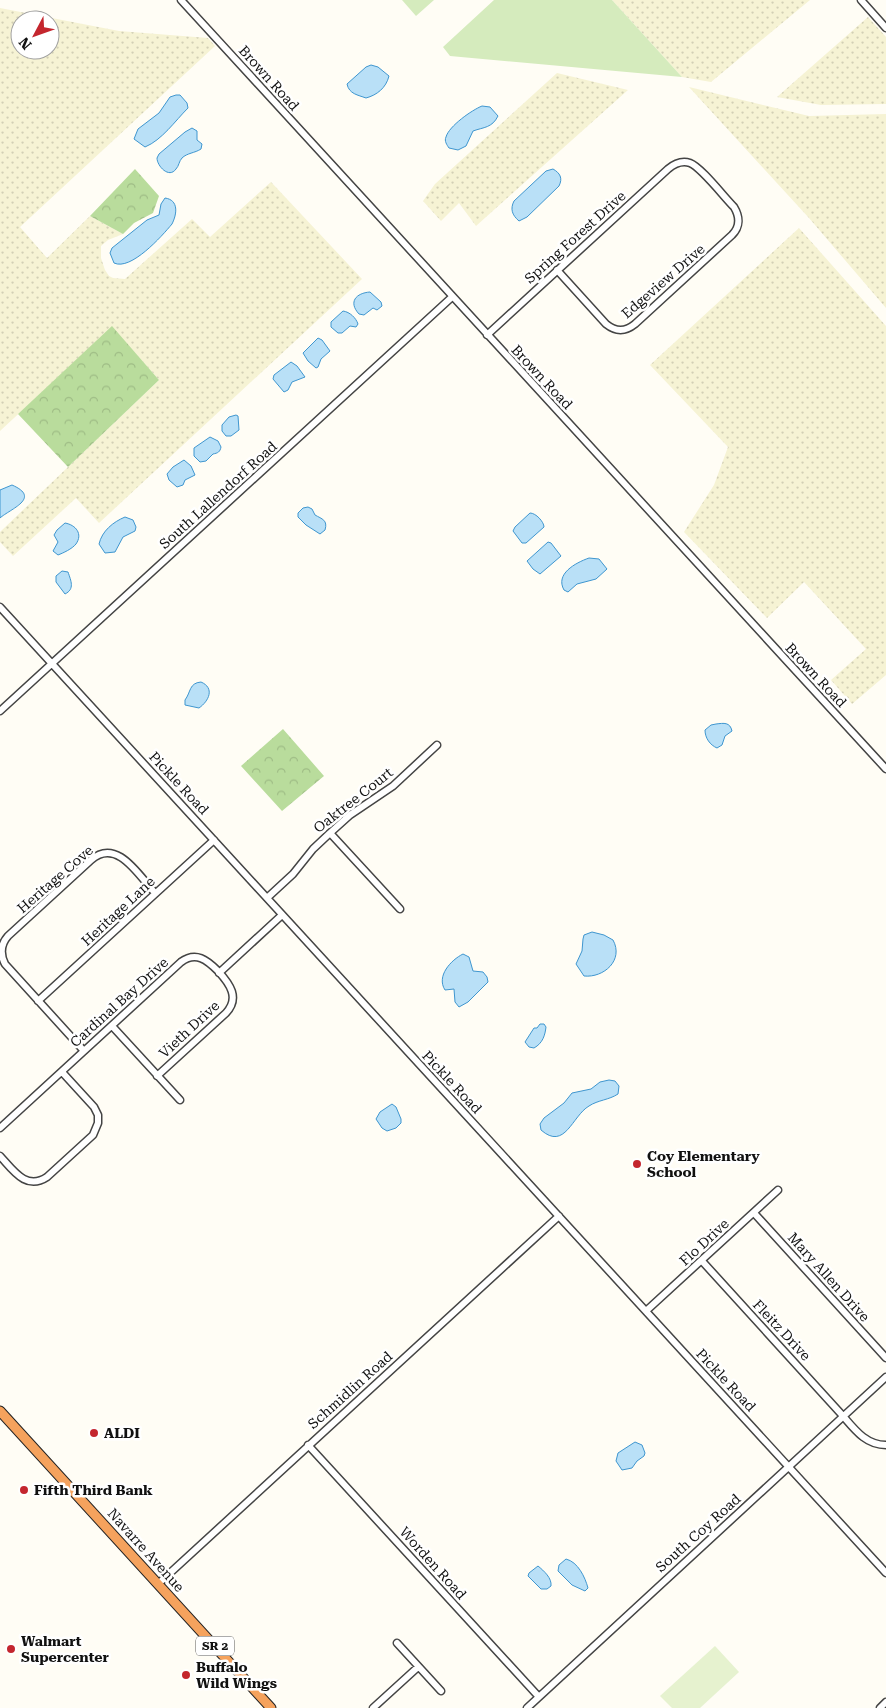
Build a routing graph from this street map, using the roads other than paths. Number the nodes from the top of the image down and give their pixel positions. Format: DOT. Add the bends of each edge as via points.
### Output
graph roads {
  1 [pos="180,0"];
  2 [pos="861,0"];
  3 [pos="886,28"];
  4 [pos="738,224"];
  5 [pos="557,270"];
  6 [pos="452,298"];
  7 [pos="487,335"];
  8 [pos="0,607"];
  9 [pos="52,663"];
  10 [pos="0,711"];
  11 [pos="437,745"];
  12 [pos="886,769"];
  13 [pos="330,833"];
  14 [pos="214,840"];
  15 [pos="155,893"];
  16 [pos="267,898"];
  17 [pos="400,909"];
  18 [pos="282,915"];
  19 [pos="220,973"];
  20 [pos="38,1001"];
  21 [pos="112,1026"];
  22 [pos="84,1050"];
  23 [pos="62,1072"];
  24 [pos="157,1076"];
  25 [pos="180,1100"];
  26 [pos="0,1128"];
  27 [pos="0,1156"];
  28 [pos="778,1190"];
  29 [pos="754,1213"];
  30 [pos="558,1216"];
  31 [pos="702,1261"];
  32 [pos="646,1312"];
  33 [pos="886,1358"];
  34 [pos="886,1376"];
  35 [pos="0,1411"];
  36 [pos="843,1416"];
  37 [pos="308,1445"];
  38 [pos="886,1445"];
  39 [pos="788,1466"];
  40 [pos="886,1573"];
  41 [pos="158,1584"];
  42 [pos="397,1643"];
  43 [pos="418,1667"];
  44 [pos="441,1691"];
  45 [pos="538,1697"];
  46 [pos="886,1703"];
  47 [pos="271,1708"];
  48 [pos="373,1708"];
  49 [pos="527,1708"];
  50 [pos="880,1708"];
  1 -- 6 [label="street, Brown Road"];
  2 -- 3 [label="street"];
  4 -- 5 [label="street, Edgeview Drive" via="730,238 626,330 610,327"];
  4 -- 5 [label="street, Spring Forest Drive" via="734,208 697,168 690,163 675,164"];
  5 -- 7 [label="street, Spring Forest Drive"];
  6 -- 7 [label="street, Brown Road"];
  6 -- 9 [label="street, South Lallendorf Road"];
  7 -- 12 [label="street, Brown Road"];
  8 -- 9 [label="street, Pickle Road"];
  9 -- 10 [label="street, South Lallendorf Road"];
  9 -- 14 [label="street, Pickle Road"];
  11 -- 13 [label="street, Oaktree Court" via="393,786"];
  13 -- 16 [label="street, Oaktree Court"];
  13 -- 17 [label="street"];
  14 -- 15 [label="street, Heritage Lane"];
  14 -- 16 [label="street, Pickle Road"];
  15 -- 20 [label="street, Heritage Lane"];
  15 -- 20 [label="street, Heritage Cove" via="120,856 110,852 100,854 8,936 1,954 5,964"];
  16 -- 18 [label="street, Pickle Road"];
  18 -- 19 [label="street"];
  18 -- 30 [label="street, Pickle Road"];
  19 -- 21 [label="street, Cardinal Bay Drive" via="202,958 188,958"];
  19 -- 24 [label="street, Vieth Drive" via="232,988 234,996 230,1008"];
  20 -- 22 [label="street"];
  21 -- 22 [label="street, Cardinal Bay Drive"];
  21 -- 24 [label="street"];
  22 -- 23 [label="street, Cardinal Bay Drive"];
  23 -- 26 [label="street, Cardinal Bay Drive"];
  23 -- 27 [label="street" via="96,1110 99,1119 97,1130 40,1181 25,1181"];
  24 -- 25 [label="street"];
  28 -- 29 [label="street, Flo Drive"];
  29 -- 31 [label="street, Flo Drive"];
  29 -- 33 [label="street, Mary Allen Drive"];
  30 -- 32 [label="street, Pickle Road"];
  30 -- 37 [label="street, Schmidlin Road"];
  31 -- 32 [label="street, Flo Drive"];
  31 -- 36 [label="street, Fleitz Drive"];
  32 -- 39 [label="street, Pickle Road"];
  34 -- 36 [label="street, South Coy Road"];
  35 -- 41 [label="highway, Navarre Avenue / SR 2"];
  36 -- 38 [label="street, Fleitz Drive" via="867,1440"];
  36 -- 39 [label="street, South Coy Road"];
  37 -- 41 [label="street, Schmidlin Road"];
  37 -- 45 [label="street, Worden Road"];
  39 -- 40 [label="street, Pickle Road"];
  39 -- 45 [label="street, South Coy Road"];
  41 -- 47 [label="highway, Navarre Avenue / SR 2"];
  42 -- 43 [label="street"];
  43 -- 44 [label="street"];
  43 -- 48 [label="street"];
  45 -- 49 [label="street, South Coy Road"];
  46 -- 50 [label="street"];
}
